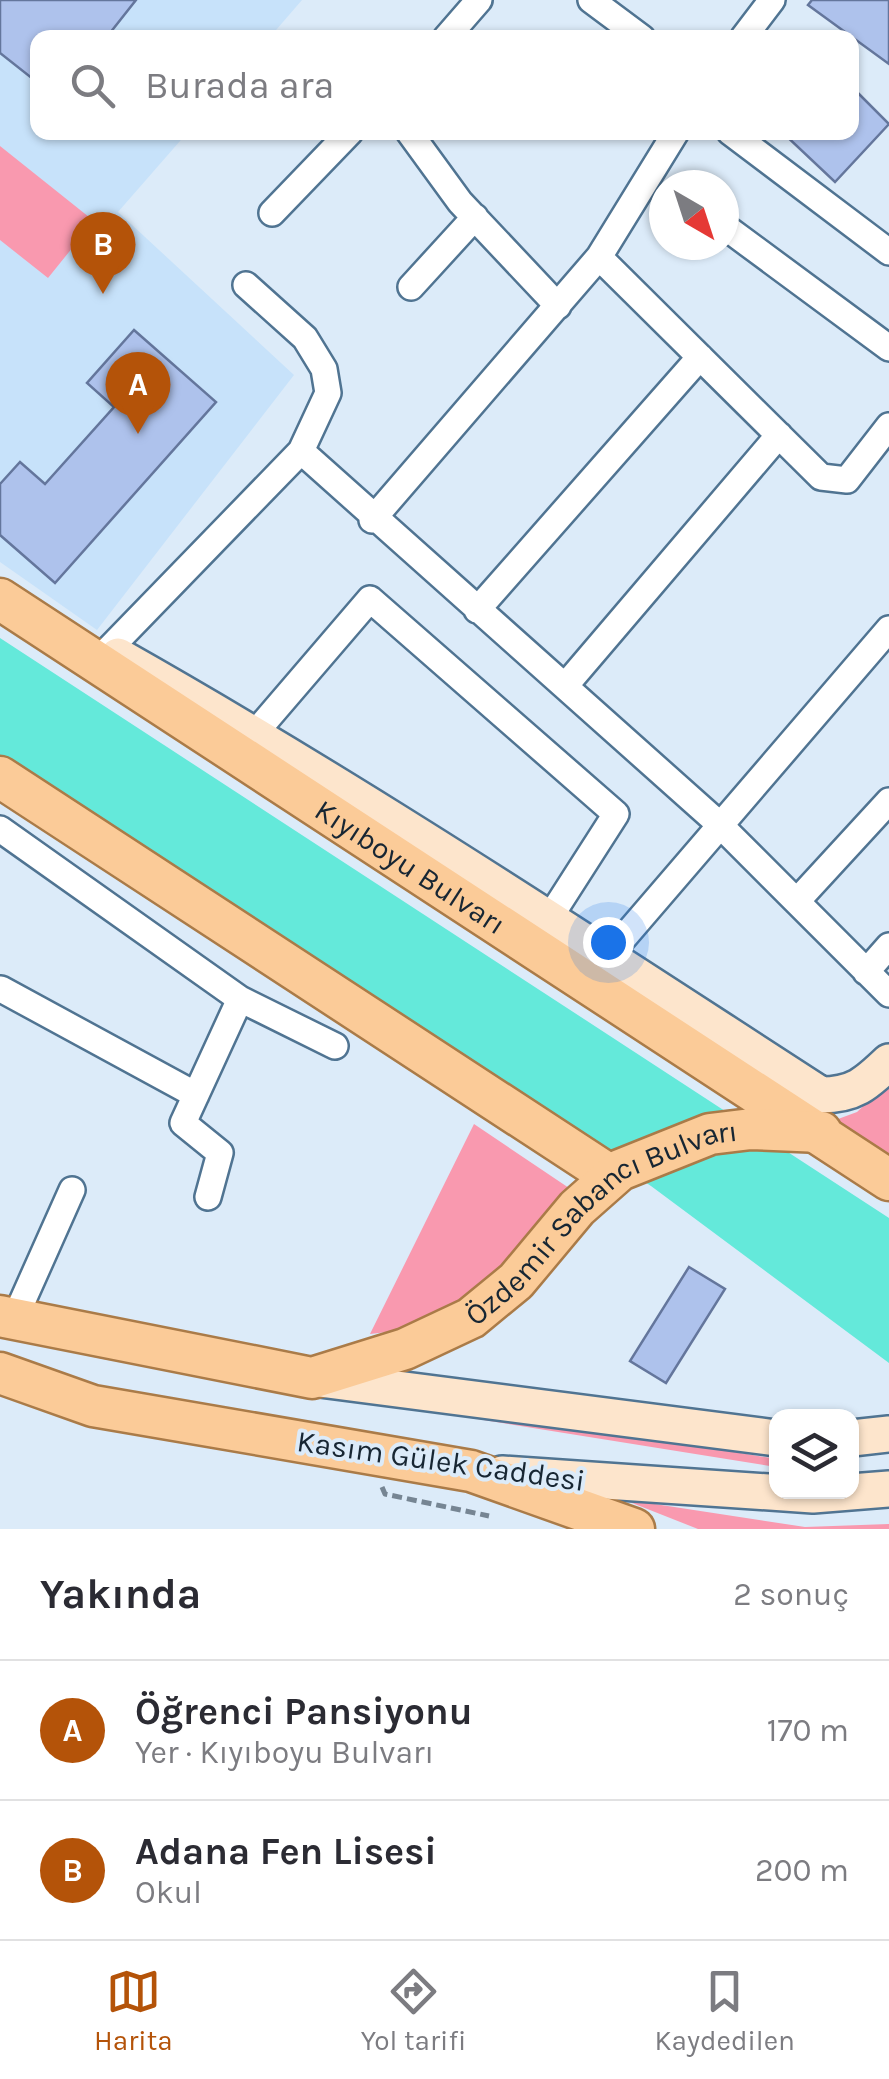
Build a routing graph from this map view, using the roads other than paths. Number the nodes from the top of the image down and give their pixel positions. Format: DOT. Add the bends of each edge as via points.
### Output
graph roads {
  1 [pos="480,0"];
  2 [pos="590,0"];
  3 [pos="772,0"];
  4 [pos="453,30"];
  5 [pos="631,30"];
  6 [pos="749,30"];
  7 [pos="342,140"];
  8 [pos="415,140"];
  9 [pos="673,140"];
  10 [pos="741,140"];
  11 [pos="663,170"];
  12 [pos="649,192"];
  13 [pos="272,213"];
  14 [pos="475,217"];
  15 [pos="739,237"];
  16 [pos="889,252"];
  17 [pos="599,257"];
  18 [pos="246,285"];
  19 [pos="411,287"];
  20 [pos="558,306"];
  21 [pos="889,348"];
  22 [pos="700,357"];
  23 [pos="889,426"];
  24 [pos="780,435"];
  25 [pos="300,451"];
  26 [pos="372,520"];
  27 [pos="0,577"];
  28 [pos="0,599"];
  29 [pos="478,610"];
  30 [pos="889,629"];
  31 [pos="108,650"];
  32 [pos="565,686"];
  33 [pos="255,733"];
  34 [pos="0,777"];
  35 [pos="889,801"];
  36 [pos="718,823"];
  37 [pos="0,829"];
  38 [pos="797,901"];
  39 [pos="550,917"];
  40 [pos="889,946"];
  41 [pos="608,956"];
  42 [pos="866,972"];
  43 [pos="1,989"];
  44 [pos="889,994"];
  45 [pos="240,999"];
  46 [pos="335,1046"];
  47 [pos="889,1062"];
  48 [pos="196,1095"];
  49 [pos="821,1132"];
  50 [pos="616,1173"];
  51 [pos="889,1180"];
  52 [pos="72,1190"];
  53 [pos="208,1196"];
  54 [pos="7,1318"];
  55 [pos="0,1374"];
  56 [pos="312,1378"];
  57 [pos="889,1434"];
  58 [pos="769,1437"];
  59 [pos="859,1437"];
  60 [pos="471,1471"];
  61 [pos="889,1489"];
  62 [pos="634,1529"];
  1 -- 4 [label="street"];
  2 -- 5 [label="street"];
  3 -- 6 [label="street"];
  7 -- 13 [label="street"];
  8 -- 14 [label="street"];
  9 -- 11 [label="street"];
  10 -- 16 [label="street"];
  12 -- 17 [label="street"];
  14 -- 19 [label="street"];
  14 -- 20 [label="street"];
  15 -- 21 [label="street"];
  17 -- 20 [label="street"];
  17 -- 22 [label="street"];
  18 -- 25 [label="street" via="305,338 324,369 328,393"];
  20 -- 26 [label="street"];
  22 -- 24 [label="street"];
  22 -- 29 [label="street"];
  23 -- 24 [label="street" via="846,480 822,476"];
  24 -- 32 [label="street"];
  25 -- 26 [label="street"];
  25 -- 31 [label="street"];
  26 -- 29 [label="street"];
  27 -- 31 [label="main road"];
  28 -- 49 [label="main road, Kıyıboyu Bulvarı"];
  29 -- 32 [label="street"];
  30 -- 36 [label="street"];
  31 -- 33 [label="main road"];
  32 -- 36 [label="street"];
  33 -- 39 [label="main road"];
  33 -- 39 [label="street" via="370,599 616,814"];
  34 -- 50 [label="main road"];
  35 -- 38 [label="street"];
  36 -- 38 [label="street"];
  36 -- 41 [label="street"];
  37 -- 45 [label="street"];
  38 -- 42 [label="street"];
  39 -- 41 [label="main road"];
  40 -- 42 [label="street"];
  41 -- 47 [label="main road" via="822,1095 847,1095"];
  42 -- 44 [label="street"];
  43 -- 48 [label="street"];
  45 -- 46 [label="street"];
  45 -- 48 [label="street"];
  48 -- 53 [label="street" via="183,1123 220,1153"];
  49 -- 50 [label="main road, Özdemir Sabancı Bulvarı" via="751,1129 687,1141"];
  49 -- 51 [label="main road"];
  50 -- 56 [label="main road, Özdemir Sabancı Bulvarı" via="494,1303 441,1335"];
  52 -- 54 [label="street"];
  54 -- 56 [label="main road"];
  55 -- 60 [label="main road, Kasım Gülek Caddesi" via="93,1406"];
  56 -- 58 [label="main road"];
  57 -- 59 [label="main road"];
  60 -- 61 [label="main road, Kasım Gülek Caddesi" via="812,1495"];
  60 -- 62 [label="main road"];
}
